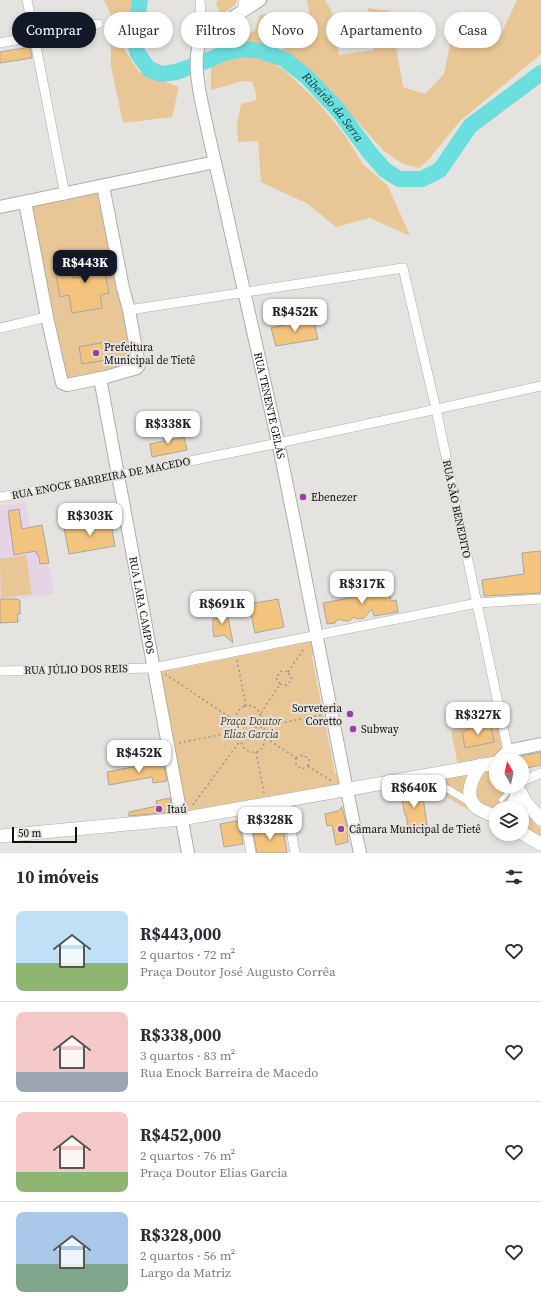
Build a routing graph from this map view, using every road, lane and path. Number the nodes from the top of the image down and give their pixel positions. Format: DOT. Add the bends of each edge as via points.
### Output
graph roads {
  1 [pos="28,0"];
  2 [pos="200,0"];
  3 [pos="260,0"];
  4 [pos="243,6"];
  5 [pos="30,12"];
  6 [pos="201,12"];
  7 [pos="12,41"];
  8 [pos="0,43"];
  9 [pos="36,48"];
  10 [pos="199,48"];
  11 [pos="215,162"];
  12 [pos="103,186"];
  13 [pos="65,195"];
  14 [pos="25,202"];
  15 [pos="0,207"];
  16 [pos="244,292"];
  17 [pos="129,310"];
  18 [pos="47,317"];
  19 [pos="0,328"];
  20 [pos="100,378"];
  21 [pos="541,386"];
  22 [pos="436,409"];
  23 [pos="278,443"];
  24 [pos="118,476"];
  25 [pos="0,497"];
  26 [pos="541,600"];
  27 [pos="477,603"];
  28 [pos="316,636"];
  29 [pos="235,651"];
  30 [pos="153,668"];
  31 [pos="0,671"];
  32 [pos="288,672"];
  33 [pos="280,684"];
  34 [pos="246,706"];
  35 [pos="260,713"];
  36 [pos="331,713"];
  37 [pos="237,722"];
  38 [pos="263,726"];
  39 [pos="255,728"];
  40 [pos="238,731"];
  41 [pos="265,737"];
  42 [pos="240,741"];
  43 [pos="541,744"];
  44 [pos="167,746"];
  45 [pos="256,752"];
  46 [pos="509,753"];
  47 [pos="515,753"];
  48 [pos="296,758"];
  49 [pos="489,764"];
  50 [pos="308,766"];
  51 [pos="481,766"];
  52 [pos="541,773"];
  53 [pos="424,775"];
  54 [pos="529,779"];
  55 [pos="347,790"];
  56 [pos="517,793"];
  57 [pos="522,793"];
  58 [pos="286,801"];
  59 [pos="511,801"];
  60 [pos="266,804"];
  61 [pos="473,804"];
  62 [pos="243,808"];
  63 [pos="489,814"];
  64 [pos="181,819"];
  65 [pos="541,819"];
  66 [pos="0,836"];
  67 [pos="529,837"];
  68 [pos="541,844"];
  69 [pos="188,853"];
  70 [pos="251,853"];
  71 [pos="295,853"];
  72 [pos="360,853"];
  1 -- 5 [label="street"];
  2 -- 6 [label="street"];
  3 -- 4 [label="street"];
  7 -- 8 [label="street"];
  9 -- 13 [label="street"];
  10 -- 11 [label="street, RUA TENENTE GELÁS" via="197,74"];
  11 -- 12 [label="street"];
  11 -- 16 [label="street, RUA TENENTE GELÁS"];
  12 -- 13 [label="street"];
  12 -- 17 [label="street"];
  13 -- 14 [label="street"];
  14 -- 15 [label="street"];
  14 -- 18 [label="street"];
  16 -- 17 [label="street"];
  16 -- 22 [label="street, RUA SÃO BENEDITO" via="403,268"];
  16 -- 23 [label="street, RUA TENENTE GELÁS"];
  17 -- 20 [label="street" via="139,365 137,368"];
  18 -- 19 [label="street"];
  18 -- 20 [label="street" via="62,383 67,385"];
  20 -- 24 [label="street, RUA LARA CAMPOS"];
  21 -- 22 [label="street, RUA ENOCK BARREIRA DE MACEDO"];
  22 -- 23 [label="street, RUA ENOCK BARREIRA DE MACEDO"];
  22 -- 27 [label="street, RUA SÃO BENEDITO"];
  23 -- 24 [label="street, RUA ENOCK BARREIRA DE MACEDO"];
  23 -- 28 [label="street, RUA TENENTE GELÁS"];
  24 -- 25 [label="street, RUA ENOCK BARREIRA DE MACEDO"];
  24 -- 30 [label="street, RUA LARA CAMPOS"];
  26 -- 27 [label="street"];
  27 -- 28 [label="street"];
  27 -- 46 [label="street, RUA SÃO BENEDITO"];
  28 -- 29 [label="street"];
  28 -- 32 [label="path"];
  28 -- 36 [label="street"];
  29 -- 30 [label="street"];
  29 -- 34 [label="path"];
  30 -- 31 [label="street, RUA JÚLIO DOS REIS"];
  30 -- 37 [label="path"];
  30 -- 44 [label="street"];
  32 -- 33 [label="path" via="281,671 276,678"];
  32 -- 33 [label="path" via="292,679 288,685"];
  33 -- 35 [label="path"];
  34 -- 35 [label="path" via="256,708"];
  34 -- 37 [label="path" via="238,711"];
  35 -- 38 [label="path"];
  36 -- 38 [label="path"];
  36 -- 55 [label="street"];
  37 -- 40 [label="path"];
  38 -- 39 [label="path"];
  38 -- 41 [label="path"];
  40 -- 42 [label="path"];
  40 -- 44 [label="path"];
  41 -- 45 [label="path" via="264,747"];
  41 -- 48 [label="path"];
  42 -- 45 [label="path" via="246,750"];
  42 -- 64 [label="path"];
  43 -- 47 [label="street"];
  44 -- 64 [label="street"];
  45 -- 60 [label="path"];
  48 -- 50 [label="path" via="296,765 302,769"];
  48 -- 50 [label="path" via="303,755 309,759"];
  49 -- 51 [label="main road"];
  50 -- 55 [label="path"];
  51 -- 53 [label="main road"];
  51 -- 61 [label="main road" via="472,781 470,796"];
  52 -- 54 [label="street"];
  53 -- 55 [label="main road"];
  53 -- 61 [label="street"];
  55 -- 58 [label="main road"];
  55 -- 72 [label="street"];
  56 -- 59 [label="main road" via="516,798"];
  57 -- 65 [label="main road" via="526,803"];
  58 -- 60 [label="main road"];
  58 -- 71 [label="street"];
  60 -- 62 [label="main road"];
  61 -- 63 [label="main road"];
  62 -- 64 [label="main road"];
  62 -- 70 [label="street"];
  64 -- 66 [label="main road"];
  64 -- 69 [label="street"];
  67 -- 68 [label="main road"];
}
